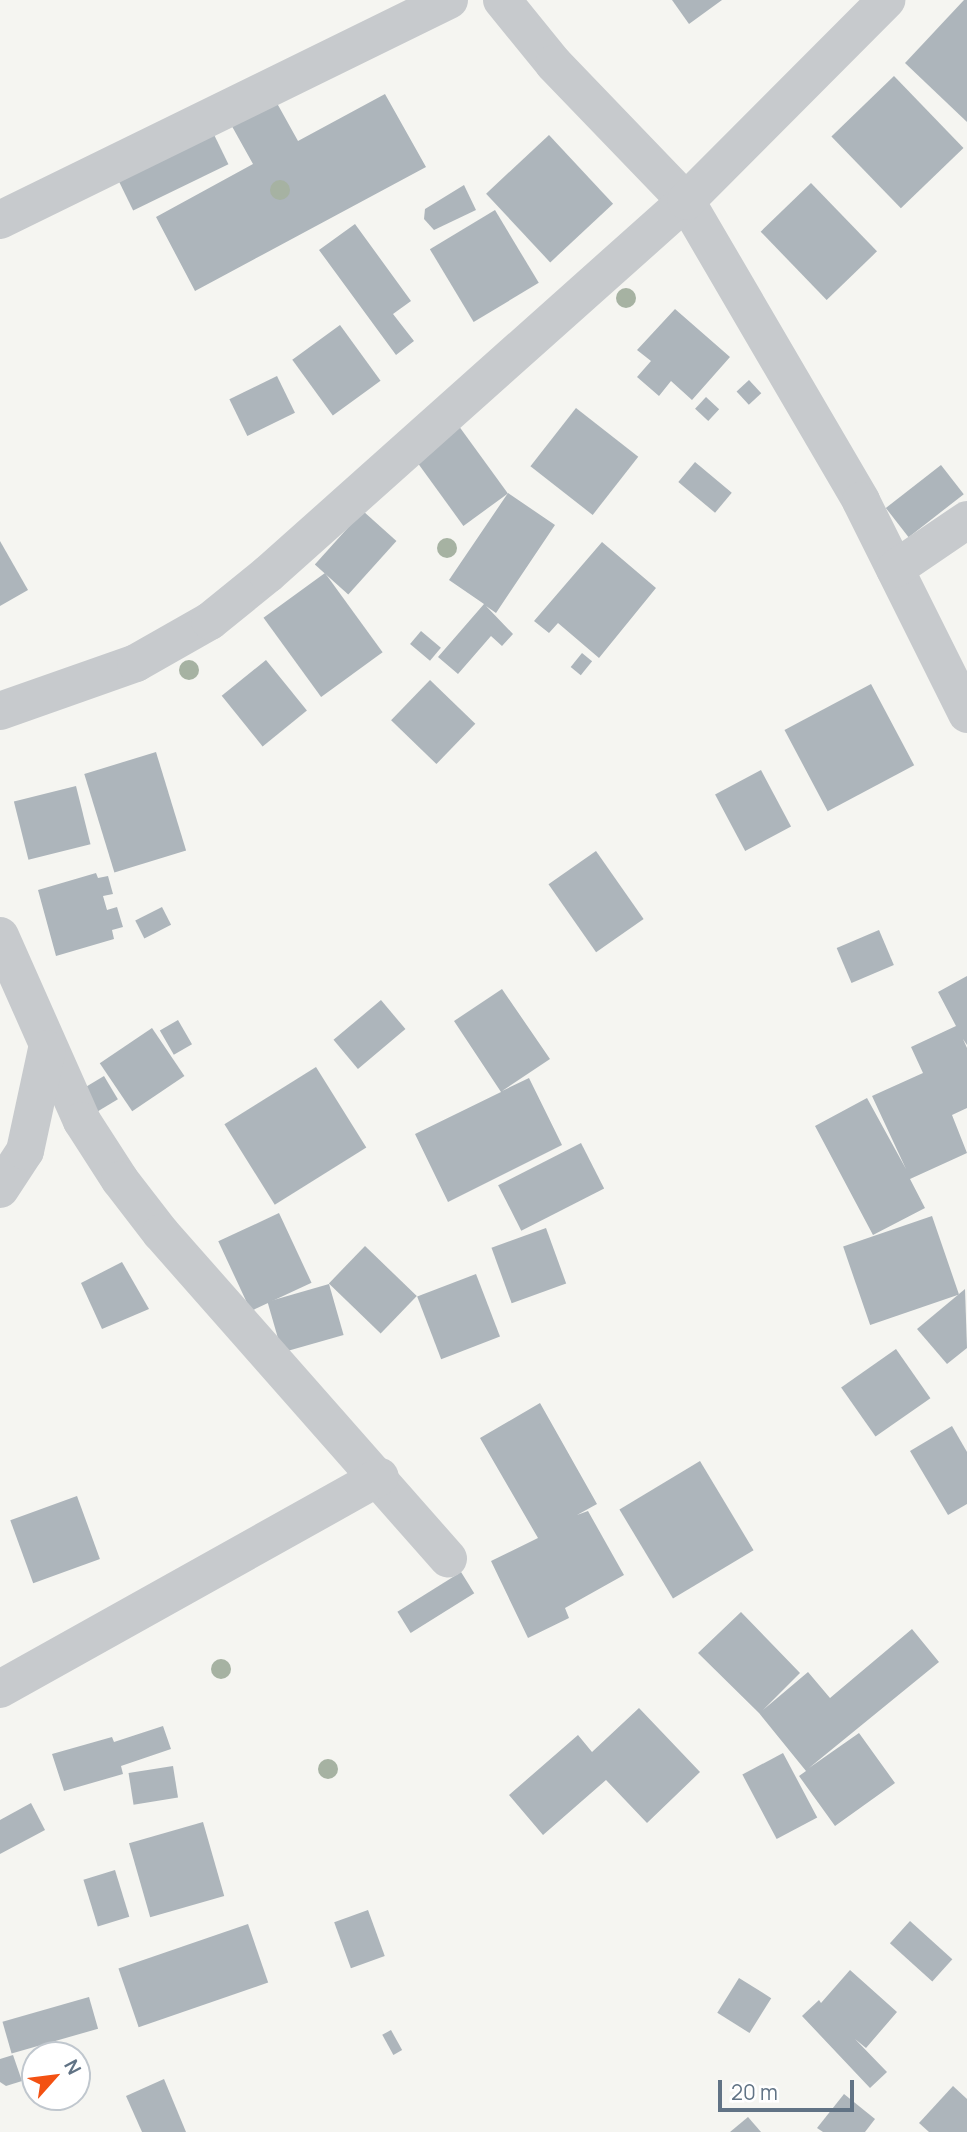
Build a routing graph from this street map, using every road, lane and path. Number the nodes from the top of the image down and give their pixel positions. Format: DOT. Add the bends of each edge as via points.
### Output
graph roads {
  1 [pos="449,0"];
  2 [pos="502,0"];
  3 [pos="886,0"];
  4 [pos="686,201"];
  5 [pos="0,220"];
  6 [pos="967,520"];
  7 [pos="895,569"];
  8 [pos="0,711"];
  9 [pos="967,714"];
  10 [pos="0,936"];
  11 [pos="47,1049"];
  12 [pos="0,1189"];
  13 [pos="380,1477"];
  14 [pos="448,1558"];
  15 [pos="0,1689"];
  1 -- 5 [label="street"];
  2 -- 4 [label="street" via="554,64"];
  3 -- 4 [label="street"];
  4 -- 7 [label="street" via="861,501"];
  4 -- 8 [label="street" via="210,621 136,663"];
  6 -- 7 [label="street"];
  7 -- 9 [label="street"];
  10 -- 11 [label="street"];
  11 -- 12 [label="street" via="24,1151"];
  11 -- 13 [label="street" via="82,1121 153,1222"];
  13 -- 14 [label="street"];
  13 -- 15 [label="street"];
}
